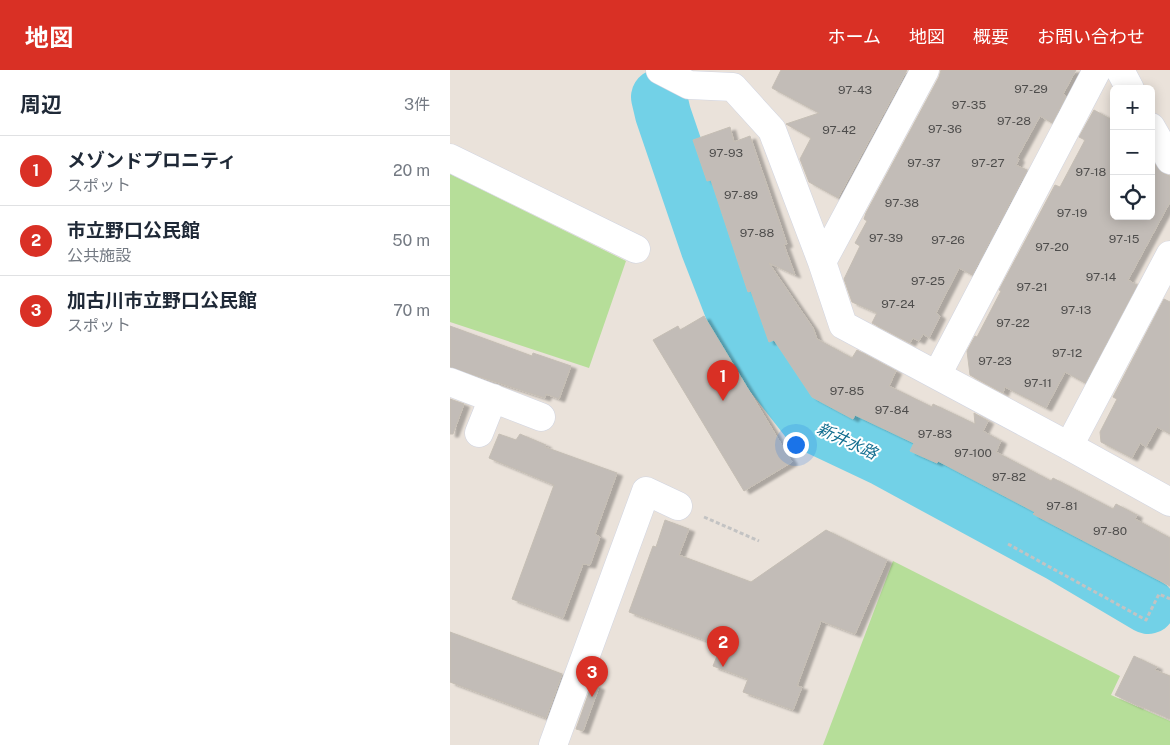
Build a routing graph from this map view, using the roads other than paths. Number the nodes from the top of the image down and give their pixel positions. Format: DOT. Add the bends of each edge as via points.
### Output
graph roads {
  1 [pos="660,70"];
  2 [pos="925,70"];
  3 [pos="1097,70"];
  4 [pos="1120,70"];
  5 [pos="736,78"];
  6 [pos="1128,85"];
  7 [pos="1153,130"];
  8 [pos="450,158"];
  9 [pos="1170,160"];
  10 [pos="636,249"];
  11 [pos="1170,255"];
  12 [pos="822,262"];
  13 [pos="937,375"];
  14 [pos="450,382"];
  15 [pos="493,398"];
  16 [pos="541,417"];
  17 [pos="479,433"];
  18 [pos="1069,446"];
  19 [pos="1170,502"];
  20 [pos="678,506"];
  21 [pos="553,745"];
  1 -- 5 [label="street" via="689,85"];
  2 -- 12 [label="street"];
  3 -- 13 [label="street"];
  4 -- 6 [label="street"];
  5 -- 12 [label="street" via="772,130"];
  7 -- 9 [label="street"];
  8 -- 10 [label="street"];
  11 -- 18 [label="street"];
  12 -- 13 [label="street" via="843,325"];
  13 -- 18 [label="street"];
  14 -- 15 [label="street"];
  15 -- 16 [label="street"];
  15 -- 17 [label="street"];
  18 -- 19 [label="street"];
  20 -- 21 [label="street" via="646,491"];
}
